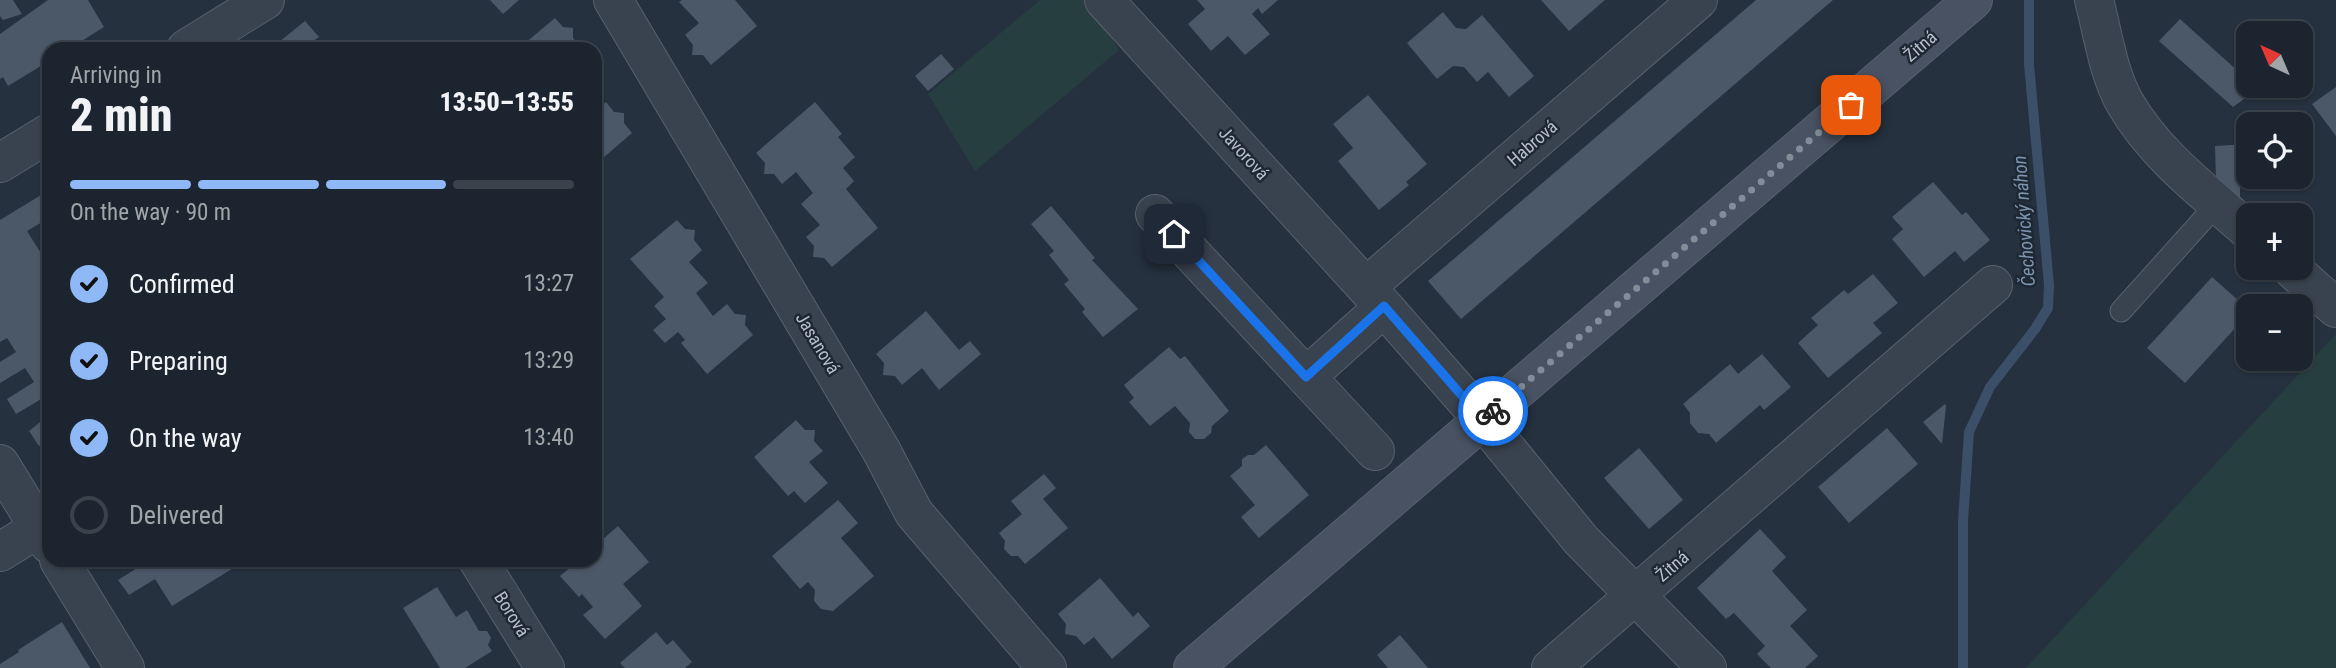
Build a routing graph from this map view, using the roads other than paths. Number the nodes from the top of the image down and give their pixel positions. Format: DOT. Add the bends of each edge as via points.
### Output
graph roads {
  1 [pos="613,0"];
  2 [pos="1104,0"];
  3 [pos="1698,0"];
  4 [pos="1973,0"];
  5 [pos="2094,0"];
  6 [pos="261,1"];
  7 [pos="197,42"];
  8 [pos="42,137"];
  9 [pos="0,163"];
  10 [pos="2218,203"];
  11 [pos="1155,214"];
  12 [pos="2236,219"];
  13 [pos="2304,280"];
  14 [pos="1993,285"];
  15 [pos="1375,297"];
  16 [pos="2336,308"];
  17 [pos="2122,311"];
  18 [pos="1306,377"];
  19 [pos="1483,420"];
  20 [pos="1375,451"];
  21 [pos="0,464"];
  22 [pos="42,533"];
  23 [pos="42,537"];
  24 [pos="0,552"];
  25 [pos="63,567"];
  26 [pos="482,567"];
  27 [pos="1636,597"];
  28 [pos="125,668"];
  29 [pos="545,668"];
  30 [pos="1047,668"];
  31 [pos="1193,668"];
  32 [pos="1551,668"];
  33 [pos="1707,668"];
  1 -- 30 [label="street, Jasanová" via="914,513"];
  2 -- 15 [label="street, Javorová"];
  3 -- 15 [label="street, Habrová"];
  4 -- 19 [label="street, Žitná"];
  5 -- 10 [label="street" via="2124,102 2146,134"];
  6 -- 7 [label="street"];
  8 -- 9 [label="street"];
  10 -- 12 [label="street"];
  10 -- 17 [label="lane"];
  11 -- 18 [label="street"];
  13 -- 16 [label="street"];
  14 -- 27 [label="street, Žitná"];
  15 -- 18 [label="street"];
  15 -- 19 [label="street, Javorová"];
  18 -- 20 [label="street"];
  19 -- 27 [label="street" via="1581,540"];
  19 -- 31 [label="street, Žitná"];
  21 -- 22 [label="street"];
  23 -- 24 [label="street"];
  25 -- 28 [label="street"];
  26 -- 29 [label="street, Borová"];
  27 -- 32 [label="street, Žitná"];
  27 -- 33 [label="street"];
}
